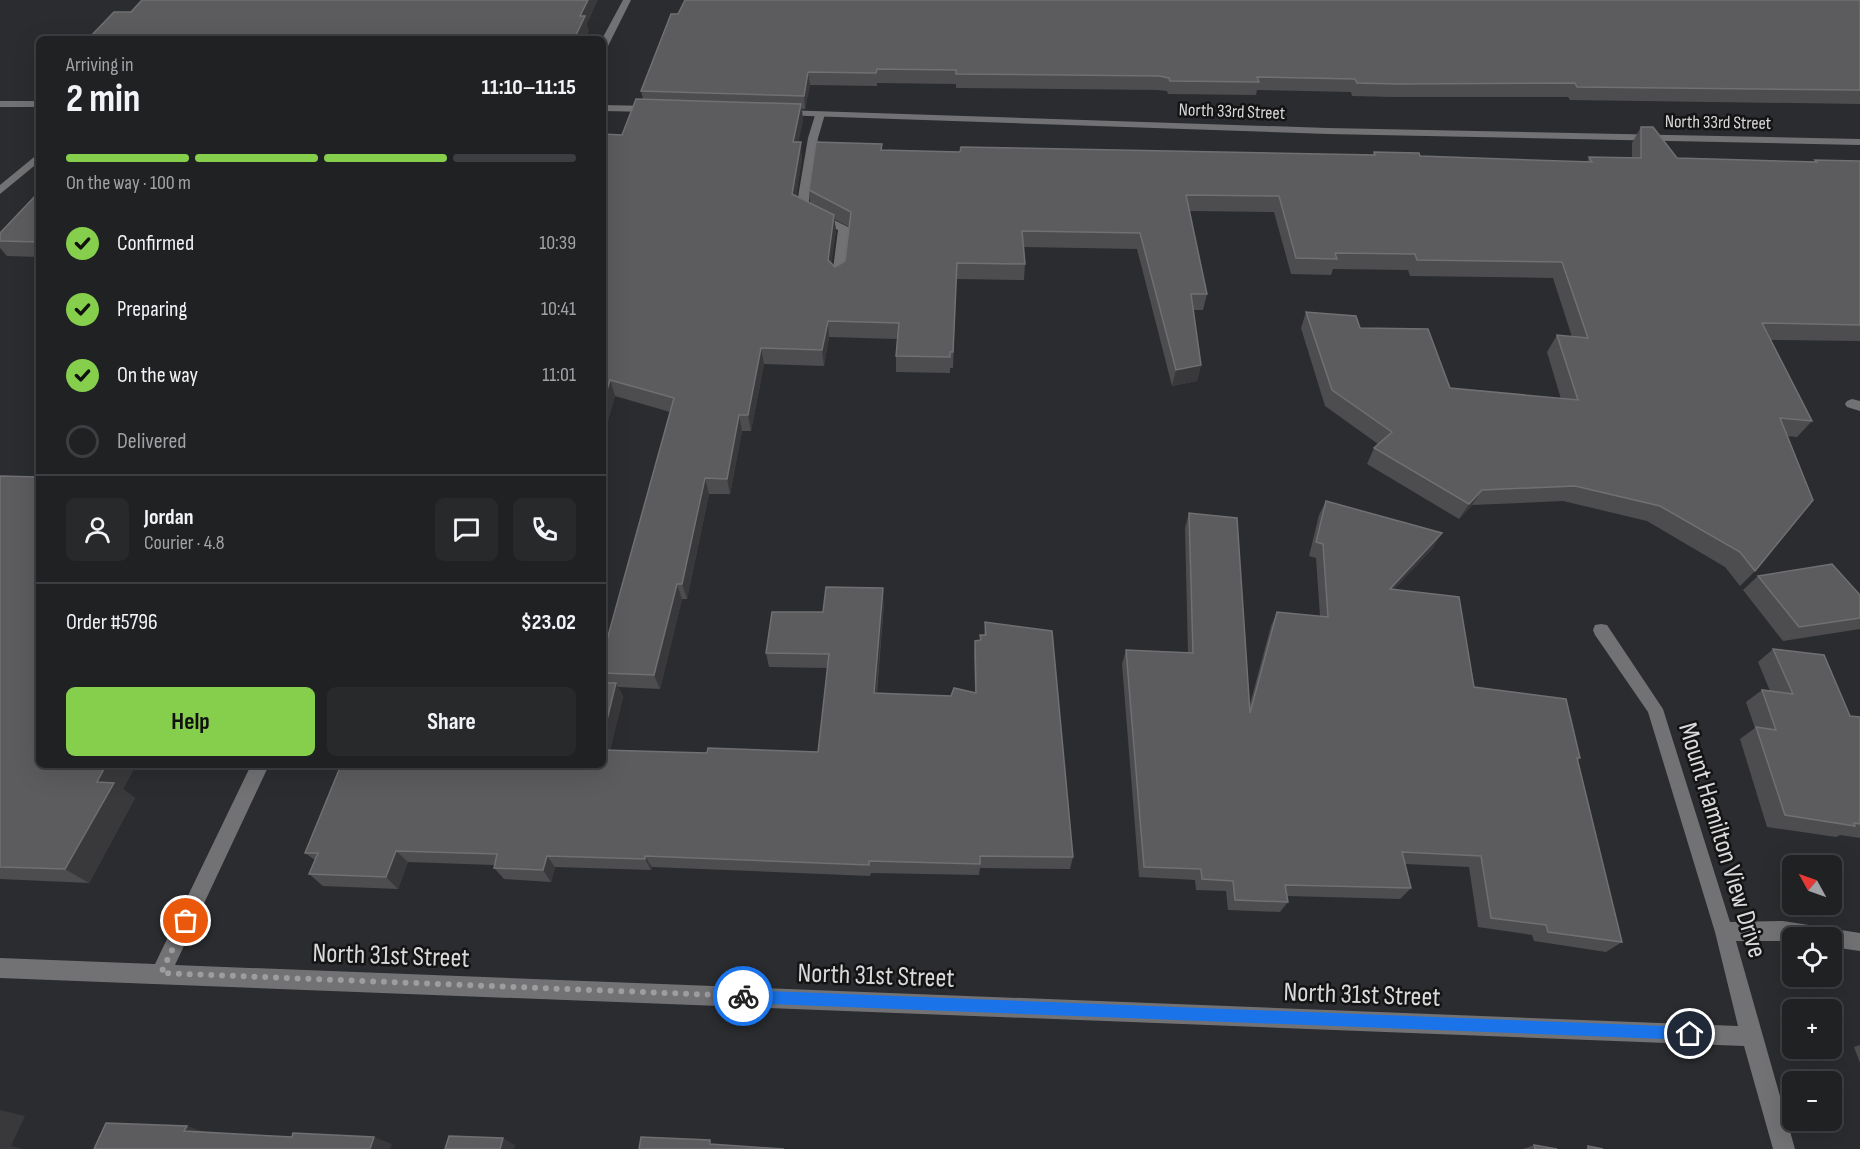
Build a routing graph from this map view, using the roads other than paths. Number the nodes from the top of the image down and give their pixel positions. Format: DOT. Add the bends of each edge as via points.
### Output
graph roads {
  1 [pos="627,0"];
  2 [pos="606,40"];
  3 [pos="0,104"];
  4 [pos="36,104"];
  5 [pos="606,108"];
  6 [pos="662,110"];
  7 [pos="775,113"];
  8 [pos="820,114"];
  9 [pos="1860,142"];
  10 [pos="36,159"];
  11 [pos="0,191"];
  12 [pos="838,277"];
  13 [pos="1601,630"];
  14 [pos="259,768"];
  15 [pos="1724,932"];
  16 [pos="1860,942"];
  17 [pos="0,968"];
  18 [pos="161,973"];
  19 [pos="1751,1036"];
  20 [pos="1784,1149"];
  1 -- 2 [label="street"];
  3 -- 4 [label="street"];
  5 -- 6 [label="street"];
  7 -- 8 [label="street, North 33rd Street"];
  8 -- 9 [label="street, North 33rd Street" via="1316,131"];
  8 -- 12 [label="street" via="802,209 844,228"];
  10 -- 11 [label="street"];
  13 -- 15 [label="street, Mount Hamilton View Drive" via="1655,709"];
  14 -- 18 [label="street"];
  15 -- 16 [label="street" via="1783,930"];
  15 -- 19 [label="street, Mount Hamilton View Drive"];
  17 -- 18 [label="street, North 31st Street"];
  18 -- 19 [label="street, North 31st Street"];
  19 -- 20 [label="street, Mount Hamilton View Drive"];
}
